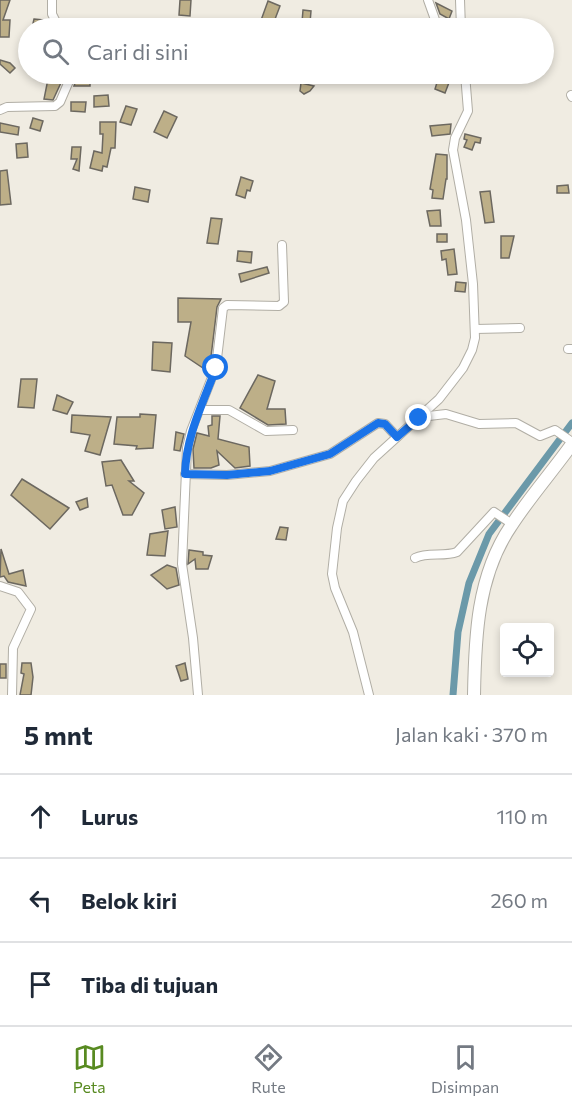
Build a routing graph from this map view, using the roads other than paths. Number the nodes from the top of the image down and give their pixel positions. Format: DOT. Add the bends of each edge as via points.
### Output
graph roads {
  1 [pos="52,0"];
  2 [pos="428,0"];
  3 [pos="460,0"];
  4 [pos="54,18"];
  5 [pos="434,18"];
  6 [pos="461,18"];
  7 [pos="68,84"];
  8 [pos="466,84"];
  9 [pos="0,108"];
  10 [pos="282,245"];
  11 [pos="520,328"];
  12 [pos="475,329"];
  13 [pos="200,410"];
  14 [pos="419,418"];
  15 [pos="293,430"];
  16 [pos="397,437"];
  17 [pos="570,441"];
  18 [pos="185,474"];
  19 [pos="509,521"];
  20 [pos="415,558"];
  21 [pos="0,586"];
  22 [pos="12,695"];
  23 [pos="198,695"];
  24 [pos="369,695"];
  25 [pos="474,695"];
  1 -- 4 [label="street"];
  2 -- 5 [label="street"];
  3 -- 6 [label="street"];
  7 -- 9 [label="street" via="55,106"];
  8 -- 12 [label="street" via="468,111 453,150 470,256"];
  10 -- 13 [label="street" via="284,302 279,306 223,308 216,367"];
  11 -- 12 [label="street"];
  12 -- 14 [label="street" via="472,350 463,368"];
  13 -- 15 [label="street" via="229,410 266,432"];
  13 -- 18 [label="street" via="187,448"];
  14 -- 16 [label="street"];
  14 -- 17 [label="street" via="447,414 479,424 516,423 541,436 556,431"];
  16 -- 18 [label="street" via="385,424 378,423 330,454 270,471"];
  16 -- 24 [label="street" via="374,458 343,501 333,561 335,588 353,632"];
  17 -- 19 [label="main road"];
  18 -- 23 [label="street" via="182,564"];
  19 -- 20 [label="street" via="494,512 456,553"];
  19 -- 25 [label="main road" via="491,565 478,614"];
  21 -- 22 [label="street" via="18,592 31,609 14,648"];
}
